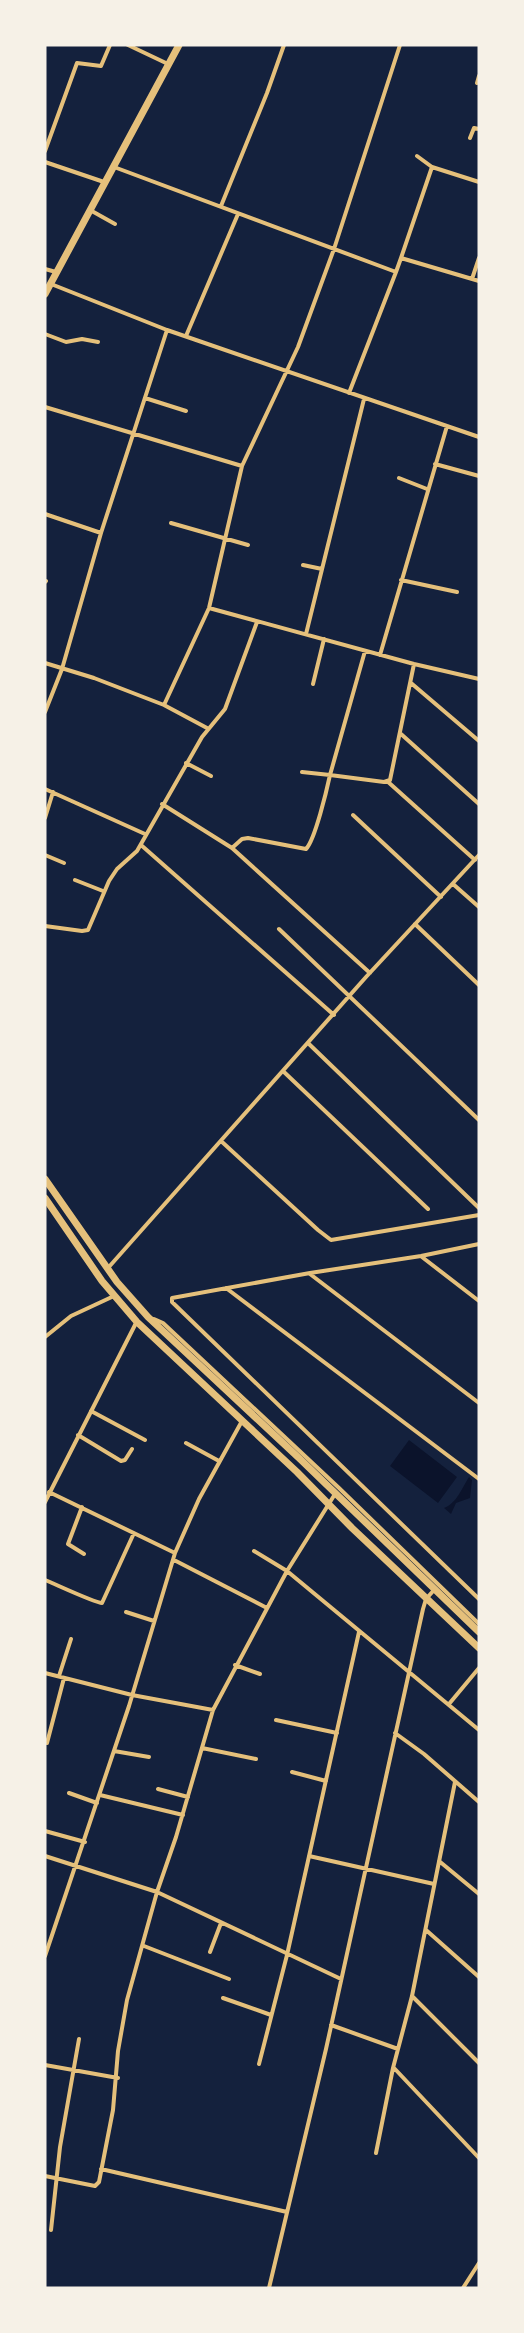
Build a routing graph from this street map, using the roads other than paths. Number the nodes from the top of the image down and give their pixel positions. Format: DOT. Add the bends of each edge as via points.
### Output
graph roads {
  1 [pos="110,45"];
  2 [pos="128,45"];
  3 [pos="179,45"];
  4 [pos="284,45"];
  5 [pos="400,45"];
  6 [pos="169,64"];
  7 [pos="479,76"];
  8 [pos="477,83"];
  9 [pos="479,129"];
  10 [pos="470,138"];
  11 [pos="45,151"];
  12 [pos="417,156"];
  13 [pos="45,162"];
  14 [pos="113,167"];
  15 [pos="432,167"];
  16 [pos="479,182"];
  17 [pos="104,183"];
  18 [pos="221,207"];
  19 [pos="90,210"];
  20 [pos="238,214"];
  21 [pos="115,224"];
  22 [pos="334,249"];
  23 [pos="401,258"];
  24 [pos="479,258"];
  25 [pos="45,269"];
  26 [pos="57,272"];
  27 [pos="396,272"];
  28 [pos="472,279"];
  29 [pos="479,281"];
  30 [pos="51,284"];
  31 [pos="45,294"];
  32 [pos="167,330"];
  33 [pos="45,334"];
  34 [pos="186,336"];
  35 [pos="98,342"];
  36 [pos="288,370"];
  37 [pos="349,393"];
  38 [pos="145,398"];
  39 [pos="364,399"];
  40 [pos="45,407"];
  41 [pos="186,411"];
  42 [pos="447,426"];
  43 [pos="132,433"];
  44 [pos="479,437"];
  45 [pos="435,464"];
  46 [pos="242,466"];
  47 [pos="479,476"];
  48 [pos="399,478"];
  49 [pos="427,489"];
  50 [pos="45,514"];
  51 [pos="171,523"];
  52 [pos="101,533"];
  53 [pos="226,540"];
  54 [pos="248,545"];
  55 [pos="303,565"];
  56 [pos="322,569"];
  57 [pos="401,580"];
  58 [pos="457,592"];
  59 [pos="209,608"];
  60 [pos="257,622"];
  61 [pos="306,634"];
  62 [pos="324,639"];
  63 [pos="366,651"];
  64 [pos="380,655"];
  65 [pos="45,663"];
  66 [pos="414,664"];
  67 [pos="62,669"];
  68 [pos="479,678"];
  69 [pos="411,683"];
  70 [pos="313,684"];
  71 [pos="164,705"];
  72 [pos="45,712"];
  73 [pos="207,728"];
  74 [pos="400,733"];
  75 [pos="479,741"];
  76 [pos="186,764"];
  77 [pos="302,772"];
  78 [pos="330,775"];
  79 [pos="211,776"];
  80 [pos="387,782"];
  81 [pos="45,789"];
  82 [pos="53,792"];
  83 [pos="162,804"];
  84 [pos="479,804"];
  85 [pos="353,815"];
  86 [pos="45,818"];
  87 [pos="146,834"];
  88 [pos="141,845"];
  89 [pos="232,848"];
  90 [pos="45,855"];
  91 [pos="479,855"];
  92 [pos="475,860"];
  93 [pos="64,863"];
  94 [pos="75,880"];
  95 [pos="453,884"];
  96 [pos="103,891"];
  97 [pos="441,897"];
  98 [pos="479,907"];
  99 [pos="415,924"];
  100 [pos="45,926"];
  101 [pos="279,929"];
  102 [pos="370,973"];
  103 [pos="479,986"];
  104 [pos="351,996"];
  105 [pos="334,1015"];
  106 [pos="309,1044"];
  107 [pos="284,1072"];
  108 [pos="479,1120"];
  109 [pos="221,1141"];
  110 [pos="45,1179"];
  111 [pos="45,1198"];
  112 [pos="479,1208"];
  113 [pos="428,1209"];
  114 [pos="479,1215"];
  115 [pos="479,1244"];
  116 [pos="421,1256"];
  117 [pos="107,1269"];
  118 [pos="310,1274"];
  119 [pos="226,1288"];
  120 [pos="114,1296"];
  121 [pos="479,1301"];
  122 [pos="148,1317"];
  123 [pos="137,1322"];
  124 [pos="45,1338"];
  125 [pos="479,1403"];
  126 [pos="91,1411"];
  127 [pos="242,1421"];
  128 [pos="78,1435"];
  129 [pos="145,1440"];
  130 [pos="186,1443"];
  131 [pos="132,1449"];
  132 [pos="219,1461"];
  133 [pos="479,1479"];
  134 [pos="49,1492"];
  135 [pos="336,1493"];
  136 [pos="45,1502"];
  137 [pos="328,1504"];
  138 [pos="82,1507"];
  139 [pos="134,1533"];
  140 [pos="254,1551"];
  141 [pos="175,1553"];
  142 [pos="84,1554"];
  143 [pos="174,1560"];
  144 [pos="286,1571"];
  145 [pos="45,1580"];
  146 [pos="434,1589"];
  147 [pos="426,1599"];
  148 [pos="479,1599"];
  149 [pos="267,1608"];
  150 [pos="126,1612"];
  151 [pos="154,1621"];
  152 [pos="479,1624"];
  153 [pos="359,1632"];
  154 [pos="479,1632"];
  155 [pos="71,1639"];
  156 [pos="479,1648"];
  157 [pos="235,1665"];
  158 [pos="479,1668"];
  159 [pos="45,1673"];
  160 [pos="407,1673"];
  161 [pos="260,1674"];
  162 [pos="61,1677"];
  163 [pos="132,1695"];
  164 [pos="449,1704"];
  165 [pos="213,1710"];
  166 [pos="276,1720"];
  167 [pos="479,1730"];
  168 [pos="337,1733"];
  169 [pos="395,1733"];
  170 [pos="47,1743"];
  171 [pos="202,1748"];
  172 [pos="114,1751"];
  173 [pos="149,1758"];
  174 [pos="256,1759"];
  175 [pos="292,1772"];
  176 [pos="326,1781"];
  177 [pos="455,1782"];
  178 [pos="158,1789"];
  179 [pos="69,1793"];
  180 [pos="100,1795"];
  181 [pos="188,1797"];
  182 [pos="479,1802"];
  183 [pos="97,1803"];
  184 [pos="183,1815"];
  185 [pos="45,1831"];
  186 [pos="84,1842"];
  187 [pos="45,1856"];
  188 [pos="309,1856"];
  189 [pos="440,1861"];
  190 [pos="77,1865"];
  191 [pos="365,1868"];
  192 [pos="434,1884"];
  193 [pos="157,1892"];
  194 [pos="479,1894"];
  195 [pos="221,1923"];
  196 [pos="425,1930"];
  197 [pos="45,1938"];
  198 [pos="50,1941"];
  199 [pos="144,1946"];
  200 [pos="210,1952"];
  201 [pos="287,1955"];
  202 [pos="45,1956"];
  203 [pos="479,1977"];
  204 [pos="229,1979"];
  205 [pos="341,1979"];
  206 [pos="412,1996"];
  207 [pos="223,1998"];
  208 [pos="271,2015"];
  209 [pos="331,2025"];
  210 [pos="79,2039"];
  211 [pos="398,2049"];
  212 [pos="479,2063"];
  213 [pos="259,2064"];
  214 [pos="45,2065"];
  215 [pos="393,2068"];
  216 [pos="74,2071"];
  217 [pos="118,2078"];
  218 [pos="376,2153"];
  219 [pos="479,2158"];
  220 [pos="101,2169"];
  221 [pos="45,2176"];
  222 [pos="55,2178"];
  223 [pos="287,2212"];
  224 [pos="51,2230"];
  225 [pos="479,2262"];
  226 [pos="269,2288"];
  227 [pos="463,2288"];
  1 -- 11 [label="street" via="101,66 77,63"];
  2 -- 6 [label="street"];
  3 -- 6 [label="main road"];
  4 -- 18 [label="street"];
  5 -- 22 [label="street"];
  6 -- 14 [label="main road"];
  7 -- 8 [label="street"];
  9 -- 10 [label="street" via="474,128"];
  12 -- 15 [label="street"];
  13 -- 17 [label="street"];
  14 -- 17 [label="main road"];
  14 -- 18 [label="street"];
  15 -- 16 [label="street"];
  15 -- 23 [label="street"];
  17 -- 19 [label="main road"];
  18 -- 20 [label="street"];
  19 -- 21 [label="street"];
  19 -- 26 [label="main road"];
  20 -- 22 [label="street"];
  20 -- 34 [label="street"];
  22 -- 27 [label="street"];
  22 -- 36 [label="street"];
  23 -- 27 [label="street"];
  23 -- 28 [label="street"];
  24 -- 28 [label="street"];
  25 -- 26 [label="street"];
  26 -- 30 [label="main road"];
  27 -- 37 [label="street"];
  28 -- 29 [label="street"];
  30 -- 31 [label="main road"];
  30 -- 32 [label="street"];
  32 -- 34 [label="street"];
  32 -- 38 [label="street"];
  33 -- 35 [label="street" via="66,342"];
  34 -- 36 [label="street"];
  36 -- 37 [label="street"];
  36 -- 46 [label="street"];
  37 -- 39 [label="street"];
  38 -- 41 [label="street"];
  38 -- 43 [label="street"];
  39 -- 42 [label="street"];
  39 -- 56 [label="street"];
  40 -- 43 [label="street"];
  42 -- 44 [label="street"];
  42 -- 45 [label="street"];
  43 -- 46 [label="street"];
  43 -- 52 [label="street"];
  45 -- 47 [label="street"];
  45 -- 49 [label="street"];
  46 -- 53 [label="street"];
  48 -- 49 [label="street"];
  49 -- 57 [label="street"];
  50 -- 52 [label="street"];
  51 -- 53 [label="street"];
  52 -- 67 [label="street"];
  53 -- 54 [label="street"];
  53 -- 59 [label="street"];
  55 -- 56 [label="street"];
  56 -- 61 [label="street"];
  57 -- 58 [label="street"];
  57 -- 64 [label="street"];
  59 -- 60 [label="street"];
  59 -- 71 [label="street"];
  60 -- 61 [label="street"];
  60 -- 73 [label="street" via="225,709"];
  61 -- 62 [label="street"];
  62 -- 63 [label="street"];
  62 -- 70 [label="street"];
  63 -- 64 [label="street"];
  63 -- 78 [label="street"];
  64 -- 66 [label="street"];
  65 -- 67 [label="street"];
  66 -- 68 [label="street"];
  66 -- 69 [label="street"];
  67 -- 71 [label="street"];
  67 -- 72 [label="street"];
  69 -- 74 [label="street"];
  69 -- 75 [label="street"];
  71 -- 73 [label="street"];
  73 -- 76 [label="street"];
  74 -- 80 [label="street"];
  74 -- 84 [label="street"];
  76 -- 79 [label="street"];
  76 -- 83 [label="street"];
  77 -- 78 [label="street"];
  78 -- 80 [label="street"];
  78 -- 89 [label="street" via="308,848 248,838"];
  80 -- 92 [label="street"];
  81 -- 82 [label="street"];
  82 -- 86 [label="street"];
  82 -- 87 [label="street"];
  83 -- 87 [label="street"];
  83 -- 89 [label="street"];
  85 -- 97 [label="street"];
  87 -- 88 [label="street"];
  88 -- 96 [label="street" via="115,871"];
  88 -- 105 [label="street"];
  89 -- 102 [label="street"];
  90 -- 93 [label="street"];
  91 -- 92 [label="street"];
  92 -- 95 [label="street"];
  94 -- 96 [label="street"];
  95 -- 97 [label="street"];
  95 -- 98 [label="street"];
  96 -- 100 [label="street" via="86,931"];
  97 -- 99 [label="street"];
  99 -- 102 [label="street"];
  99 -- 103 [label="street"];
  101 -- 104 [label="street"];
  102 -- 104 [label="street"];
  104 -- 105 [label="street"];
  104 -- 108 [label="street"];
  105 -- 106 [label="street"];
  106 -- 107 [label="street"];
  106 -- 112 [label="street"];
  107 -- 109 [label="street"];
  107 -- 113 [label="street"];
  109 -- 114 [label="street" via="331,1240"];
  109 -- 117 [label="street"];
  110 -- 117 [label="main road"];
  111 -- 120 [label="main road"];
  115 -- 116 [label="street"];
  116 -- 118 [label="street"];
  116 -- 121 [label="street"];
  117 -- 122 [label="main road"];
  118 -- 119 [label="street"];
  118 -- 125 [label="street"];
  119 -- 133 [label="street"];
  119 -- 148 [label="street" via="175,1297 172,1302"];
  120 -- 123 [label="main road"];
  120 -- 124 [label="street" via="71,1316"];
  122 -- 135 [label="main road"];
  122 -- 152 [label="street" via="163,1323 218,1374"];
  123 -- 126 [label="street"];
  123 -- 127 [label="main road"];
  126 -- 128 [label="street"];
  126 -- 129 [label="street"];
  127 -- 132 [label="street"];
  127 -- 137 [label="main road"];
  128 -- 131 [label="street" via="121,1461"];
  128 -- 134 [label="street"];
  130 -- 132 [label="street"];
  132 -- 141 [label="street"];
  134 -- 136 [label="street"];
  134 -- 138 [label="street"];
  135 -- 137 [label="street"];
  135 -- 146 [label="main road"];
  137 -- 144 [label="street"];
  137 -- 147 [label="main road"];
  138 -- 139 [label="street"];
  138 -- 142 [label="street" via="68,1542"];
  139 -- 141 [label="street"];
  139 -- 145 [label="street" via="102,1603"];
  140 -- 144 [label="street"];
  141 -- 143 [label="street"];
  143 -- 149 [label="street"];
  143 -- 151 [label="street"];
  144 -- 149 [label="street"];
  144 -- 153 [label="street"];
  146 -- 147 [label="street"];
  146 -- 154 [label="main road"];
  147 -- 156 [label="main road"];
  147 -- 160 [label="street"];
  149 -- 157 [label="street"];
  150 -- 151 [label="street"];
  151 -- 163 [label="street"];
  153 -- 160 [label="street"];
  153 -- 168 [label="street"];
  155 -- 162 [label="street"];
  157 -- 161 [label="street"];
  157 -- 165 [label="street"];
  158 -- 164 [label="street"];
  159 -- 162 [label="street"];
  160 -- 164 [label="street"];
  160 -- 169 [label="street"];
  162 -- 163 [label="street"];
  162 -- 170 [label="street"];
  163 -- 165 [label="street"];
  163 -- 172 [label="street"];
  164 -- 167 [label="street"];
  165 -- 171 [label="street"];
  166 -- 168 [label="street"];
  168 -- 176 [label="street"];
  169 -- 177 [label="street"];
  169 -- 191 [label="street"];
  171 -- 174 [label="street"];
  171 -- 181 [label="street"];
  172 -- 173 [label="street"];
  172 -- 180 [label="street"];
  175 -- 176 [label="street"];
  176 -- 188 [label="street"];
  177 -- 182 [label="street"];
  177 -- 189 [label="street"];
  178 -- 181 [label="street"];
  179 -- 183 [label="street"];
  180 -- 183 [label="street"];
  180 -- 184 [label="street"];
  181 -- 184 [label="street"];
  183 -- 186 [label="street"];
  184 -- 193 [label="street"];
  185 -- 186 [label="street"];
  186 -- 190 [label="street"];
  187 -- 190 [label="street"];
  188 -- 191 [label="street"];
  188 -- 201 [label="street"];
  189 -- 192 [label="street"];
  189 -- 194 [label="street"];
  190 -- 193 [label="street"];
  190 -- 198 [label="street"];
  191 -- 192 [label="street"];
  191 -- 205 [label="street"];
  192 -- 196 [label="street"];
  193 -- 195 [label="street"];
  193 -- 199 [label="street"];
  195 -- 200 [label="street"];
  195 -- 201 [label="street"];
  196 -- 203 [label="street"];
  196 -- 206 [label="street"];
  197 -- 198 [label="street"];
  198 -- 202 [label="street"];
  199 -- 204 [label="street"];
  199 -- 217 [label="street" via="124,2015"];
  201 -- 205 [label="street"];
  201 -- 208 [label="street"];
  205 -- 209 [label="street"];
  206 -- 211 [label="street"];
  206 -- 212 [label="street"];
  207 -- 208 [label="street"];
  208 -- 213 [label="street"];
  209 -- 211 [label="street"];
  209 -- 223 [label="street"];
  210 -- 216 [label="street"];
  211 -- 215 [label="street"];
  214 -- 216 [label="street"];
  215 -- 218 [label="street"];
  215 -- 219 [label="street"];
  216 -- 217 [label="street"];
  216 -- 222 [label="street"];
  217 -- 220 [label="street"];
  220 -- 222 [label="street" via="95,2186"];
  220 -- 223 [label="street"];
  221 -- 222 [label="street"];
  222 -- 224 [label="street"];
  223 -- 226 [label="street"];
  225 -- 227 [label="street"];
}
